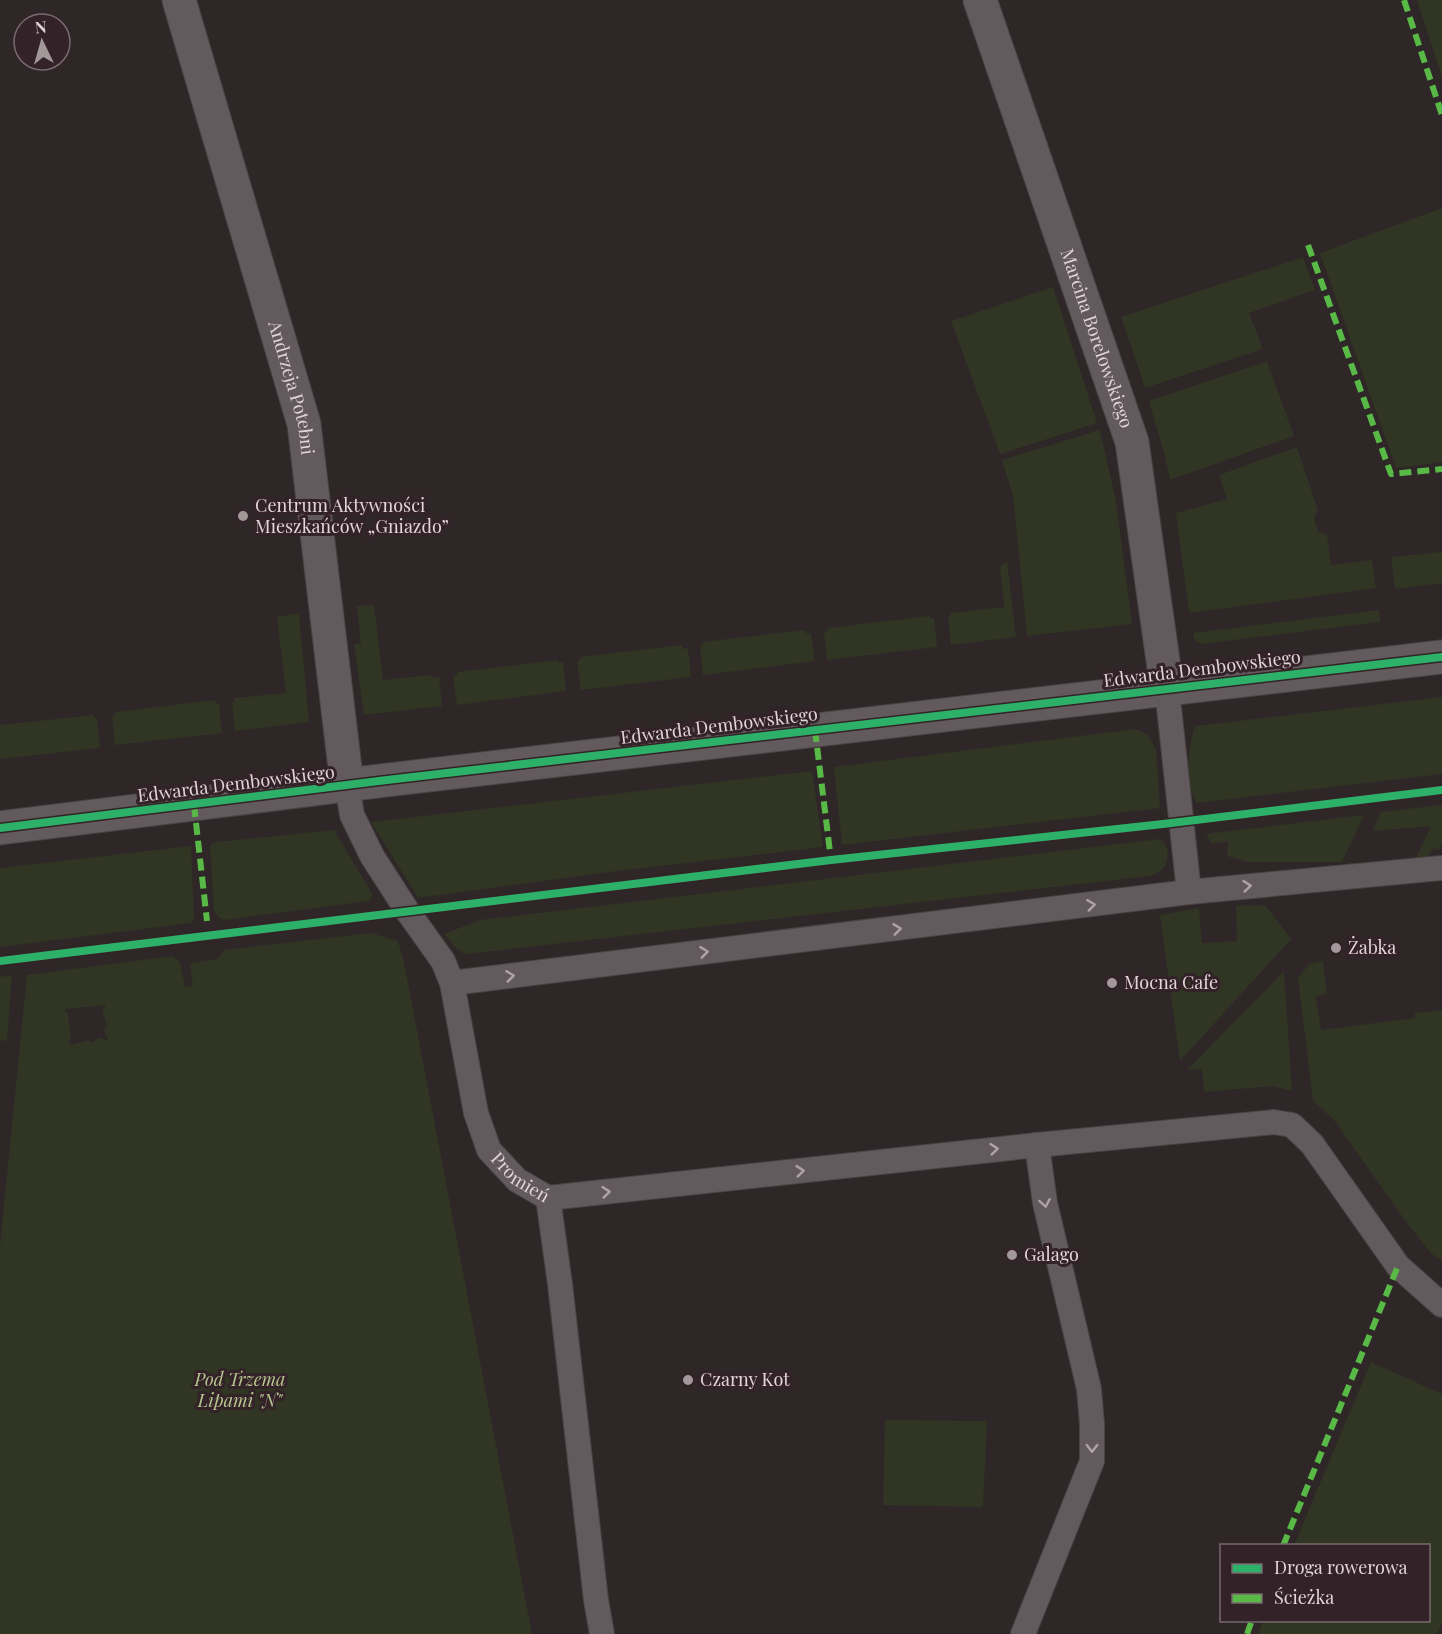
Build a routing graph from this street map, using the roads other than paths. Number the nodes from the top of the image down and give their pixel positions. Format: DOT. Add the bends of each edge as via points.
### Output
graph roads {
  1 [pos="179,0"];
  2 [pos="980,0"];
  3 [pos="1442,657"];
  4 [pos="1167,689"];
  5 [pos="347,785"];
  6 [pos="0,828"];
  7 [pos="1442,868"];
  8 [pos="1189,892"];
  9 [pos="452,983"];
  10 [pos="1037,1145"];
  11 [pos="548,1198"];
  12 [pos="1442,1305"];
  13 [pos="602,1634"];
  14 [pos="1023,1634"];
  1 -- 5 [label="street, Andrzeja Potebni" via="304,424"];
  2 -- 4 [label="street, Marcina Borelowskiego" via="1132,442"];
  3 -- 4 [label="street, Edwarda Dembowskiego"];
  4 -- 5 [label="street, Edwarda Dembowskiego"];
  4 -- 8 [label="lane"];
  5 -- 6 [label="street, Edwarda Dembowskiego"];
  5 -- 9 [label="lane, Promień" via="352,815 372,856 443,961"];
  8 -- 7 [label="lane, one-way"];
  9 -- 8 [label="lane, one-way"];
  9 -- 11 [label="lane, Promień" via="476,1113 489,1150 517,1180"];
  11 -- 10 [label="lane, one-way"];
  10 -- 12 [label="lane" via="1274,1122 1292,1125 1312,1144 1398,1266"];
  10 -- 14 [label="lane, one-way" via="1045,1203 1089,1389 1092,1461"];
  11 -- 13 [label="lane, Promień"];
}
